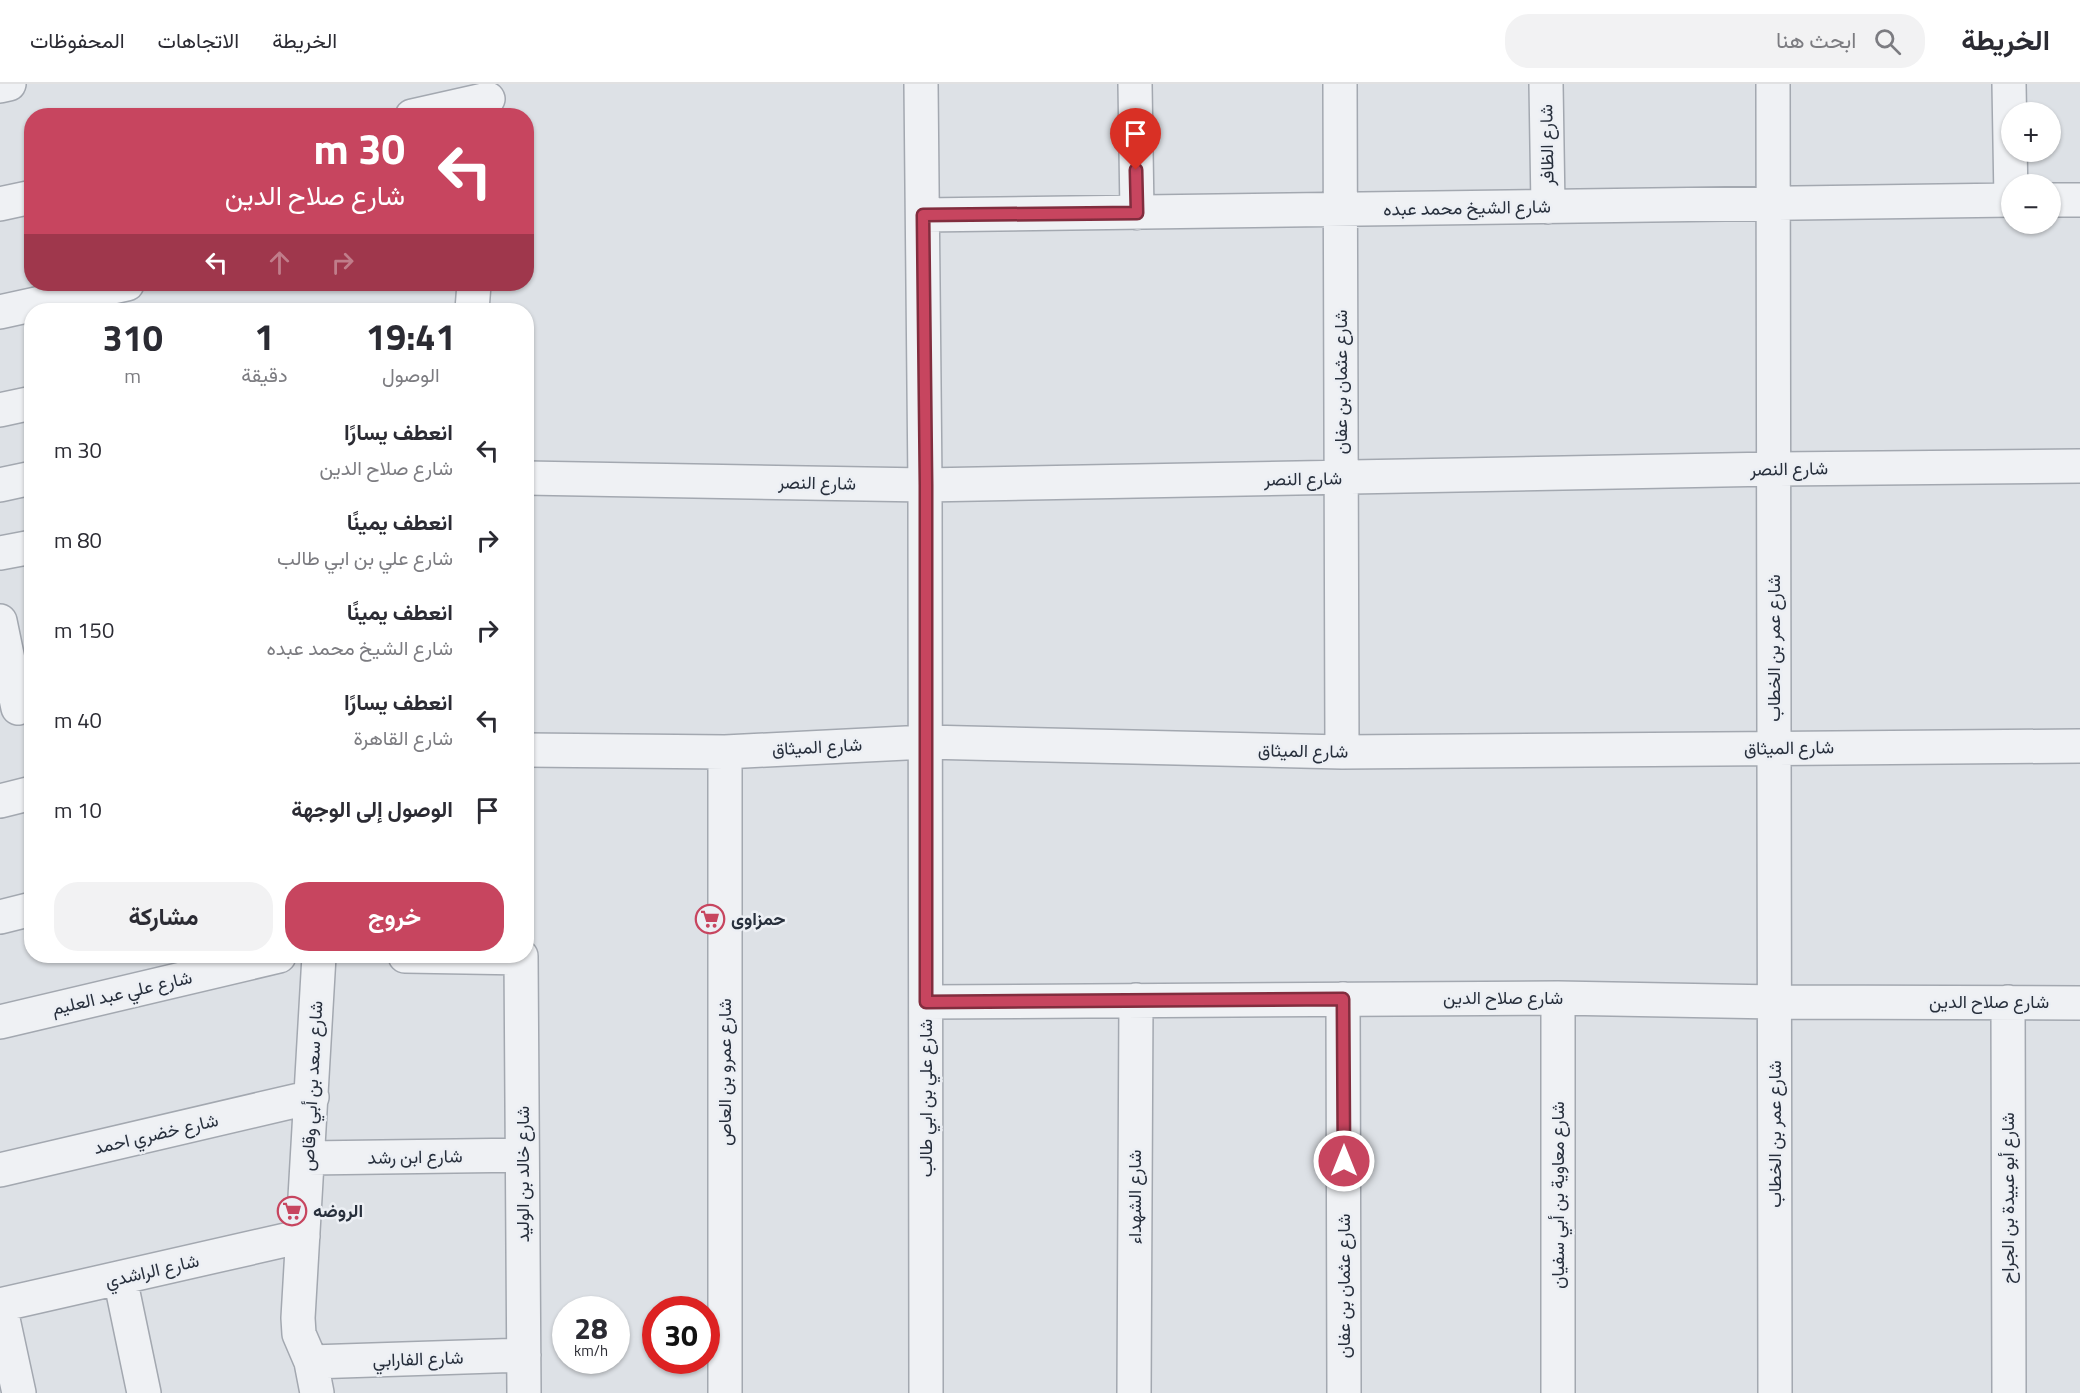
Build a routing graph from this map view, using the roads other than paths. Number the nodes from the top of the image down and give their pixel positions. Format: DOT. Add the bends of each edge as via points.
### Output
graph roads {
  1 [pos="9,84"];
  2 [pos="921,84"];
  3 [pos="1135,84"];
  4 [pos="1340,84"];
  5 [pos="1546,84"];
  6 [pos="1773,84"];
  7 [pos="2009,84"];
  8 [pos="0,86"];
  9 [pos="488,100"];
  10 [pos="450,108"];
  11 [pos="2011,174"];
  12 [pos="24,199"];
  13 [pos="2001,200"];
  14 [pos="2061,200"];
  15 [pos="2080,200"];
  16 [pos="0,204"];
  17 [pos="1774,204"];
  18 [pos="1548,207"];
  19 [pos="1340,210"];
  20 [pos="1137,213"];
  21 [pos="923,215"];
  22 [pos="96,291"];
  23 [pos="41,303"];
  24 [pos="24,307"];
  25 [pos="0,312"];
  26 [pos="24,405"];
  27 [pos="0,410"];
  28 [pos="2080,466"];
  29 [pos="1774,469"];
  30 [pos="534,478"];
  31 [pos="1341,478"];
  32 [pos="24,480"];
  33 [pos="0,485"];
  34 [pos="926,485"];
  35 [pos="24,548"];
  36 [pos="0,553"];
  37 [pos="0,621"];
  38 [pos="16,708"];
  39 [pos="926,742"];
  40 [pos="2080,746"];
  41 [pos="1774,749"];
  42 [pos="534,750"];
  43 [pos="725,752"];
  44 [pos="1342,752"];
  45 [pos="24,795"];
  46 [pos="0,801"];
  47 [pos="24,911"];
  48 [pos="0,917"];
  49 [pos="249,963"];
  50 [pos="320,963"];
  51 [pos="521,963"];
  52 [pos="1558,998"];
  53 [pos="1343,999"];
  54 [pos="1136,1000"];
  55 [pos="926,1002"];
  56 [pos="1775,1002"];
  57 [pos="2008,1002"];
  58 [pos="2080,1003"];
  59 [pos="0,1022"];
  60 [pos="312,1097"];
  61 [pos="522,1155"];
  62 [pos="308,1158"];
  63 [pos="0,1170"];
  64 [pos="303,1236"];
  65 [pos="120,1278"];
  66 [pos="0,1305"];
  67 [pos="524,1355"];
  68 [pos="314,1378"];
  69 [pos="19,1393"];
  70 [pos="144,1393"];
  71 [pos="524,1393"];
  72 [pos="725,1393"];
  73 [pos="926,1393"];
  74 [pos="1134,1393"];
  75 [pos="1344,1393"];
  76 [pos="1558,1393"];
  77 [pos="1775,1393"];
  78 [pos="2009,1393"];
  1 -- 8 [label="street"];
  2 -- 21 [label="street, شارع علي بن ابي طالب"];
  3 -- 20 [label="street"];
  4 -- 19 [label="street, شارع عثمان بن عفان"];
  5 -- 18 [label="street, شارع الظافر"];
  6 -- 17 [label="street, شارع عمر بن الخطاب"];
  7 -- 11 [label="street"];
  9 -- 10 [label="street"];
  12 -- 16 [label="street"];
  13 -- 17 [label="street, شارع الشيخ محمد عبده"];
  14 -- 15 [label="street"];
  17 -- 18 [label="street, شارع الشيخ محمد عبده"];
  17 -- 29 [label="street, شارع عمر بن الخطاب"];
  18 -- 19 [label="street, شارع الشيخ محمد عبده"];
  19 -- 20 [label="street, شارع الشيخ محمد عبده"];
  19 -- 31 [label="street, شارع عثمان بن عفان"];
  20 -- 21 [label="street, شارع الشيخ محمد عبده"];
  21 -- 34 [label="street, شارع علي بن ابي طالب"];
  22 -- 23 [label="street"];
  24 -- 25 [label="street"];
  26 -- 27 [label="street"];
  28 -- 29 [label="street, شارع النصر"];
  29 -- 31 [label="street, شارع النصر"];
  29 -- 41 [label="street, شارع عمر بن الخطاب"];
  30 -- 34 [label="street, شارع النصر"];
  31 -- 34 [label="street, شارع النصر"];
  31 -- 44 [label="street, شارع عثمان بن عفان"];
  32 -- 33 [label="street"];
  34 -- 39 [label="street, شارع علي بن ابي طالب"];
  35 -- 36 [label="street"];
  37 -- 38 [label="street"];
  39 -- 43 [label="street, شارع الميثاق"];
  39 -- 44 [label="street, شارع الميثاق"];
  39 -- 55 [label="street, شارع علي بن ابي طالب"];
  40 -- 41 [label="street, شارع الميثاق"];
  41 -- 44 [label="street, شارع الميثاق"];
  41 -- 56 [label="street, شارع عمر بن الخطاب"];
  42 -- 43 [label="street, شارع الميثاق"];
  43 -- 72 [label="street, شارع عمرو بن العاص"];
  45 -- 46 [label="street"];
  47 -- 48 [label="street"];
  49 -- 59 [label="street, شارع علي عبد العليم"];
  50 -- 60 [label="street, شارع سعد بن أبي وقاص"];
  51 -- 61 [label="street, شارع خالد بن الوليد"];
  52 -- 53 [label="street, شارع صلاح الدين"];
  52 -- 56 [label="street, شارع صلاح الدين"];
  52 -- 76 [label="street, شارع معاوية بن أبي سفيان"];
  53 -- 54 [label="street, شارع صلاح الدين"];
  53 -- 75 [label="street, شارع عثمان بن عفان"];
  54 -- 55 [label="street, شارع صلاح الدين"];
  54 -- 74 [label="street, شارع الشهداء"];
  55 -- 73 [label="street, شارع علي بن ابي طالب"];
  56 -- 57 [label="street, شارع صلاح الدين"];
  56 -- 77 [label="street, شارع عمر بن الخطاب"];
  57 -- 58 [label="street, شارع صلاح الدين"];
  57 -- 78 [label="street, شارع أبو عبيدة بن الجراح"];
  60 -- 62 [label="street, شارع سعد بن أبي وقاص"];
  60 -- 63 [label="street, شارع خضري احمد"];
  61 -- 62 [label="street, شارع ابن رشد"];
  61 -- 67 [label="street, شارع خالد بن الوليد"];
  62 -- 64 [label="street, شارع سعد بن أبي وقاص"];
  64 -- 65 [label="street, شارع الراشدي"];
  64 -- 68 [label="street, شارع سعد بن أبي وقاص" via="299,1334"];
  65 -- 66 [label="street, شارع الراشدي"];
  65 -- 70 [label="street"];
  66 -- 69 [label="street"];
  67 -- 68 [label="street, شارع الفارابي"];
  67 -- 71 [label="street, شارع خالد بن الوليد"];
}
